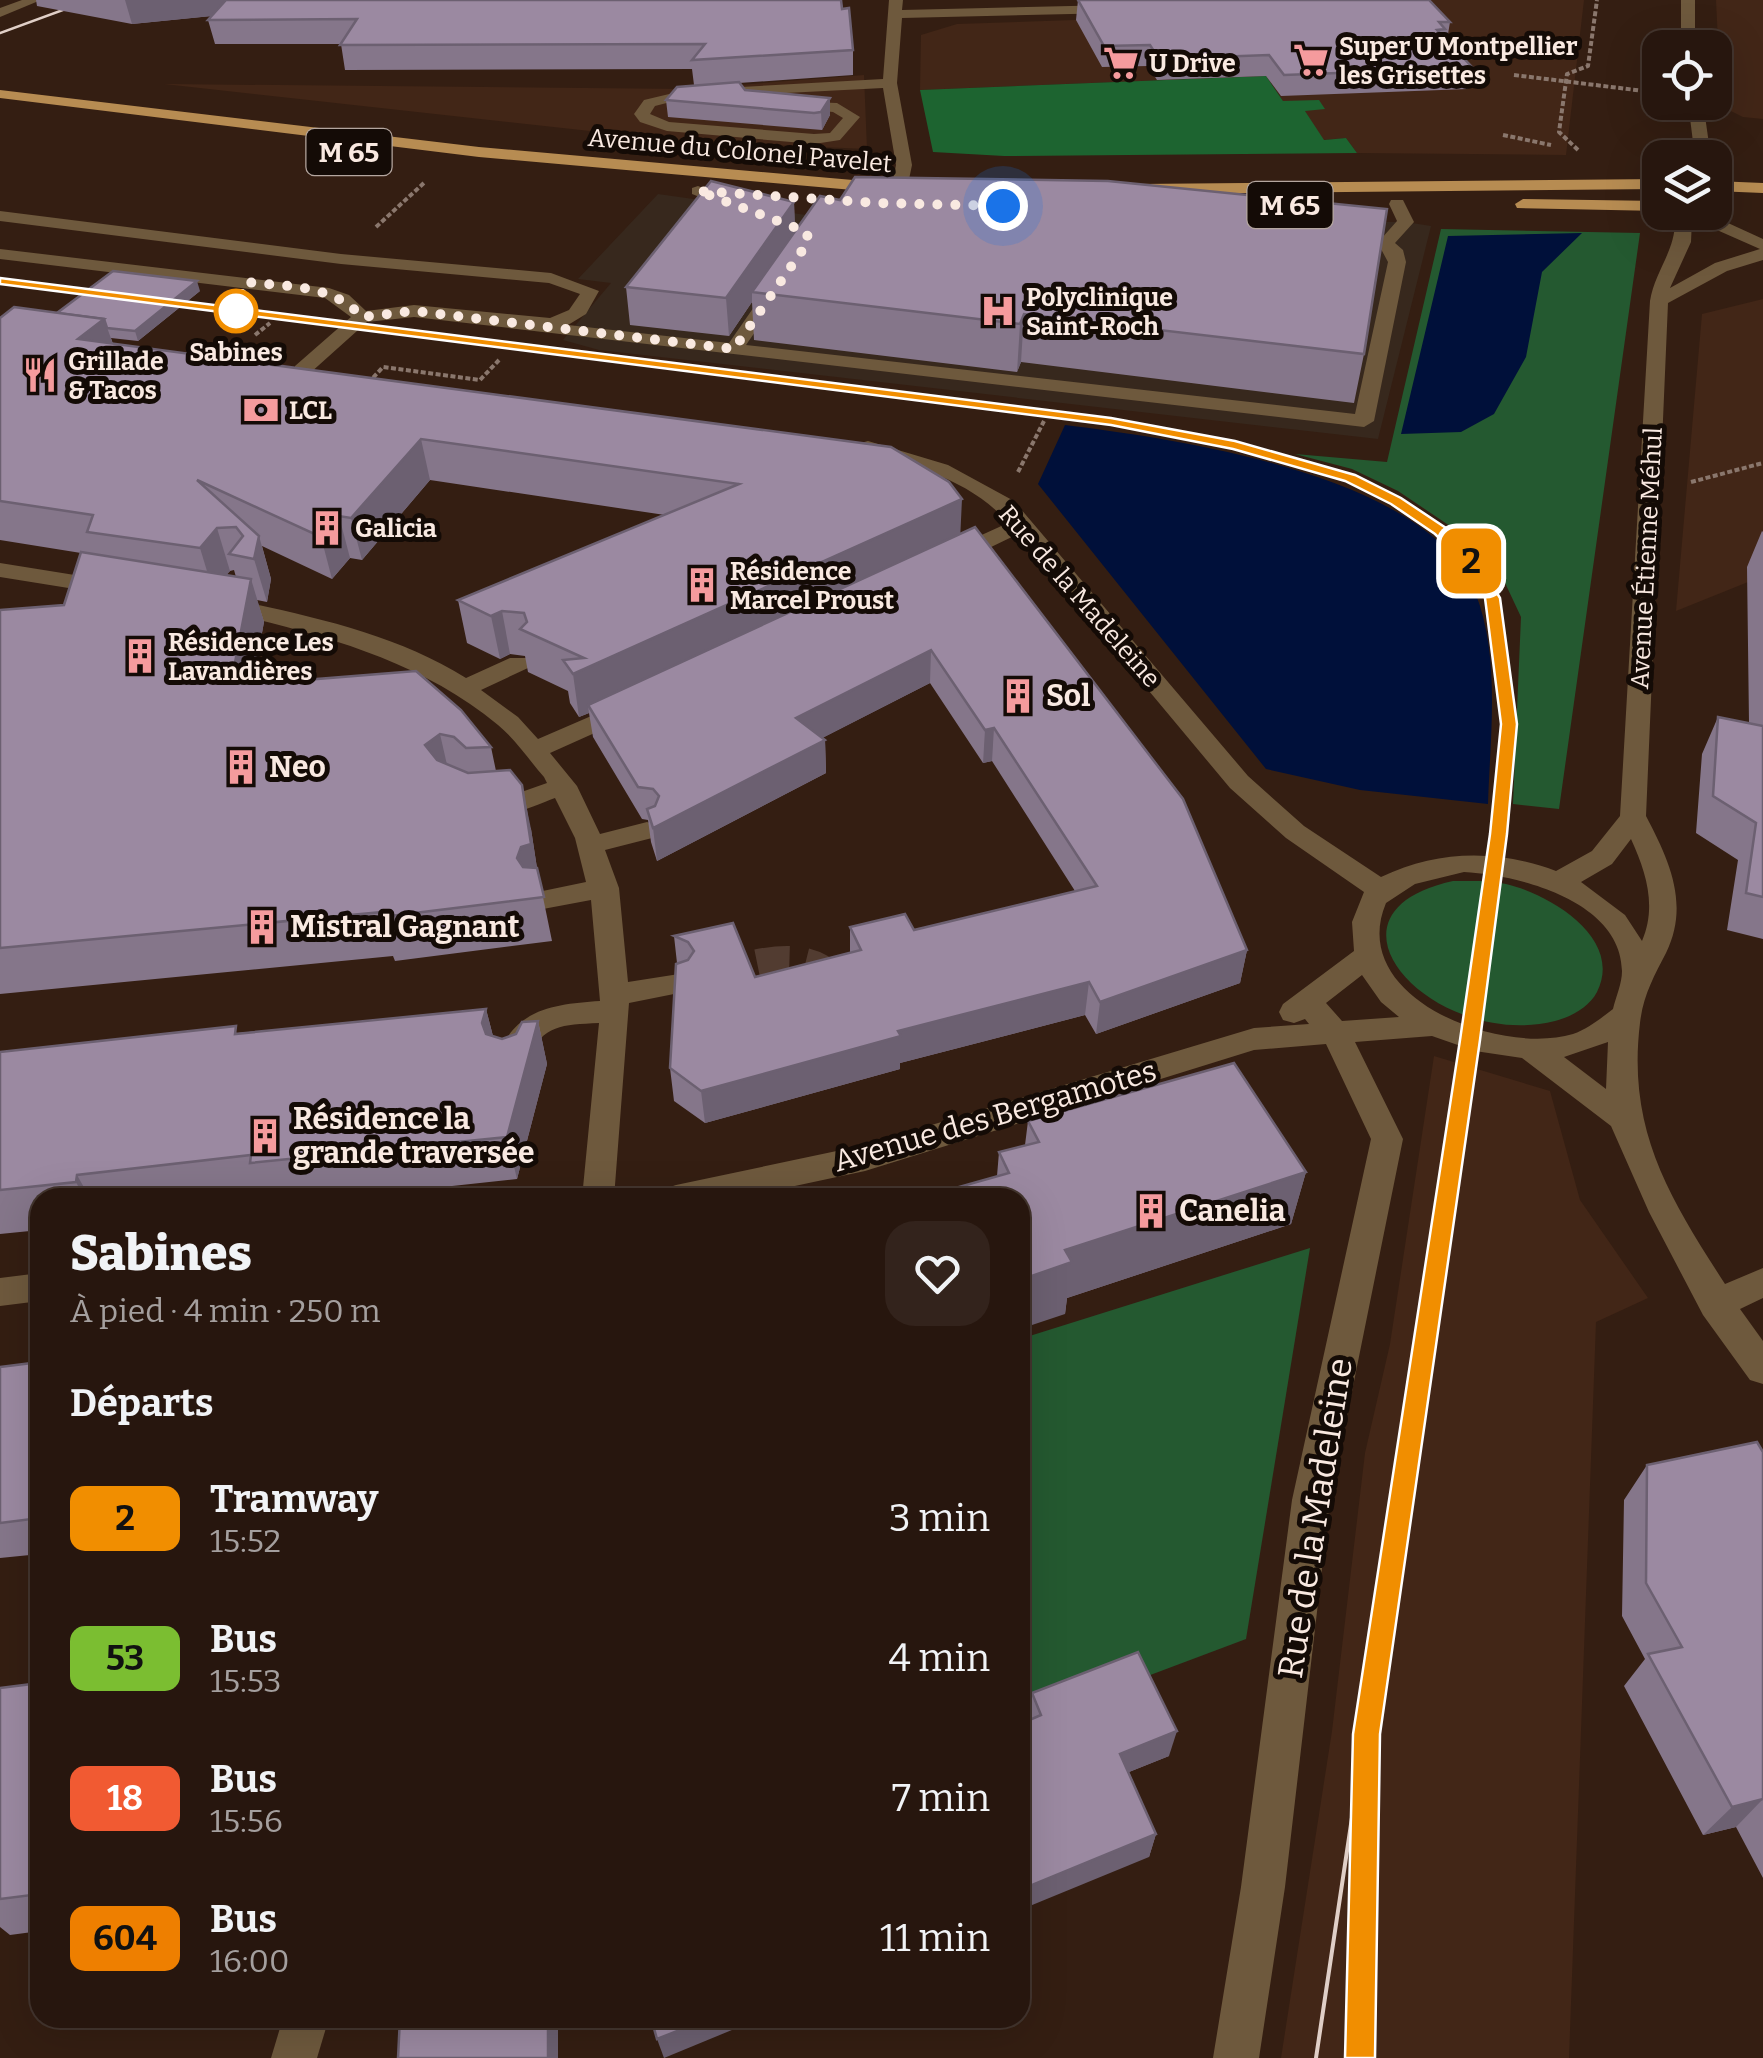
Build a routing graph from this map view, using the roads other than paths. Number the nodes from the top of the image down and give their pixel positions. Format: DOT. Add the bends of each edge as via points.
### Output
graph roads {
  1 [pos="1688,0"];
  2 [pos="30,1"];
  3 [pos="894,7"];
  4 [pos="1138,8"];
  5 [pos="0,12"];
  6 [pos="1688,30"];
  7 [pos="890,83"];
  8 [pos="748,90"];
  9 [pos="0,94"];
  10 [pos="180,134"];
  11 [pos="1642,184"];
  12 [pos="662,186"];
  13 [pos="1732,187"];
  14 [pos="1763,188"];
  15 [pos="689,190"];
  16 [pos="910,194"];
  17 [pos="766,197"];
  18 [pos="802,199"];
  19 [pos="1397,204"];
  20 [pos="1642,206"];
  21 [pos="1,218"];
  22 [pos="1686,230"];
  23 [pos="1722,230"];
  24 [pos="1346,241"];
  25 [pos="1386,244"];
  26 [pos="1763,245"];
  27 [pos="0,254"];
  28 [pos="1763,254"];
  29 [pos="1659,301"];
  30 [pos="362,317"];
  31 [pos="534,326"];
  32 [pos="734,349"];
  33 [pos="339,375"];
  34 [pos="837,442"];
  35 [pos="1023,524"];
  36 [pos="0,570"];
  37 [pos="922,571"];
  38 [pos="238,581"];
  39 [pos="142,593"];
  40 [pos="520,663"];
  41 [pos="467,687"];
  42 [pos="645,701"];
  43 [pos="538,748"];
  44 [pos="564,786"];
  45 [pos="460,796"];
  46 [pos="1633,816"];
  47 [pos="647,831"];
  48 [pos="591,845"];
  49 [pos="1556,881"];
  50 [pos="605,888"];
  51 [pos="1381,890"];
  52 [pos="543,900"];
  53 [pos="1367,956"];
  54 [pos="1638,974"];
  55 [pos="679,984"];
  56 [pos="1308,1002"];
  57 [pos="614,1003"];
  58 [pos="1626,1014"];
  59 [pos="1434,1025"];
  60 [pos="1335,1033"];
  61 [pos="1254,1039"];
  62 [pos="1531,1049"];
  63 [pos="511,1067"];
  64 [pos="1625,1120"];
  65 [pos="598,1188"];
  66 [pos="724,1188"];
  67 [pos="1763,1282"];
  68 [pos="30,1288"];
  69 [pos="0,1292"];
  70 [pos="1715,1305"];
  71 [pos="1763,1369"];
  72 [pos="303,2028"];
  73 [pos="294,2058"];
  74 [pos="1236,2058"];
  1 -- 6 [label="street"];
  2 -- 5 [label="street"];
  3 -- 4 [label="street"];
  3 -- 7 [label="street"];
  7 -- 8 [label="street"];
  7 -- 16 [label="street"];
  8 -- 8 [label="street" via="758,102 837,108 852,117 835,137 814,138 644,119 643,108 664,97"];
  9 -- 16 [label="main road, Avenue du Colonel Pavelet / M 65" via="479,152"];
  10 -- 12 [label="main road, Avenue du Colonel Pavelet / M 65"];
  11 -- 19 [label="main road, M 65" via="1242,185 1124,198"];
  13 -- 14 [label="main road"];
  15 -- 17 [label="main road, Avenue du Colonel Pavelet"];
  15 -- 32 [label="street" via="807,232 808,242"];
  16 -- 18 [label="main road, Avenue du Colonel Pavelet"];
  19 -- 20 [label="main road, M 65"];
  19 -- 25 [label="street" via="1406,222"];
  21 -- 31 [label="street" via="590,292 571,318"];
  22 -- 29 [label="street, Avenue Étienne Méhul" via="1685,244 1666,268"];
  23 -- 26 [label="street"];
  24 -- 25 [label="street"];
  25 -- 32 [label="street" via="1398,262 1364,421"];
  27 -- 30 [label="street" via="318,291 343,298"];
  28 -- 29 [label="street" via="1722,267"];
  29 -- 46 [label="street, Avenue Étienne Méhul"];
  30 -- 31 [label="street" via="414,311"];
  30 -- 33 [label="street" via="292,369"];
  31 -- 32 [label="street"];
  34 -- 35 [label="street, Rue de la Madeleine" via="940,467 974,484"];
  35 -- 37 [label="street"];
  35 -- 51 [label="street, Rue de la Madeleine" via="1239,782 1295,832"];
  36 -- 39 [label="street"];
  38 -- 41 [label="street" via="212,602 349,633"];
  40 -- 41 [label="street"];
  41 -- 43 [label="street"];
  42 -- 43 [label="street"];
  43 -- 44 [label="street"];
  44 -- 45 [label="street" via="510,806 467,804"];
  44 -- 48 [label="street"];
  46 -- 49 [label="street" via="1610,855"];
  46 -- 54 [label="street, Avenue Étienne Méhul" via="1661,875 1664,913 1657,948"];
  47 -- 48 [label="street"];
  48 -- 50 [label="street"];
  49 -- 51 [label="street" via="1494,864 1456,862 1422,868"];
  49 -- 54 [label="street" via="1614,922"];
  50 -- 52 [label="street"];
  50 -- 57 [label="street"];
  51 -- 53 [label="street" via="1363,927"];
  53 -- 56 [label="street, Avenue des Bergamotes"];
  53 -- 59 [label="street, Avenue Étienne Méhul" via="1384,984"];
  54 -- 58 [label="street, Avenue Étienne Méhul"];
  55 -- 57 [label="street"];
  56 -- 60 [label="street, Rue de la Madeleine"];
  56 -- 61 [label="street, Avenue des Bergamotes"];
  57 -- 63 [label="street" via="532,1024 518,1040"];
  57 -- 65 [label="street"];
  58 -- 62 [label="street, Avenue Étienne Méhul" via="1603,1033 1570,1046"];
  58 -- 64 [label="street, Avenue Étienne Méhul"];
  59 -- 60 [label="street, Avenue des Bergamotes"];
  59 -- 62 [label="street, Avenue Étienne Méhul" via="1470,1040"];
  60 -- 61 [label="street, Avenue des Bergamotes"];
  60 -- 74 [label="street, Rue de la Madeleine" via="1387,1138 1310,1500"];
  61 -- 66 [label="street, Avenue des Bergamotes" via="866,1158"];
  62 -- 64 [label="street, Avenue Étienne Méhul"];
  64 -- 70 [label="street, Avenue Étienne Méhul"];
  67 -- 70 [label="street"];
  68 -- 69 [label="street"];
  70 -- 71 [label="street, Avenue Étienne Méhul"];
  72 -- 73 [label="street"];
}
